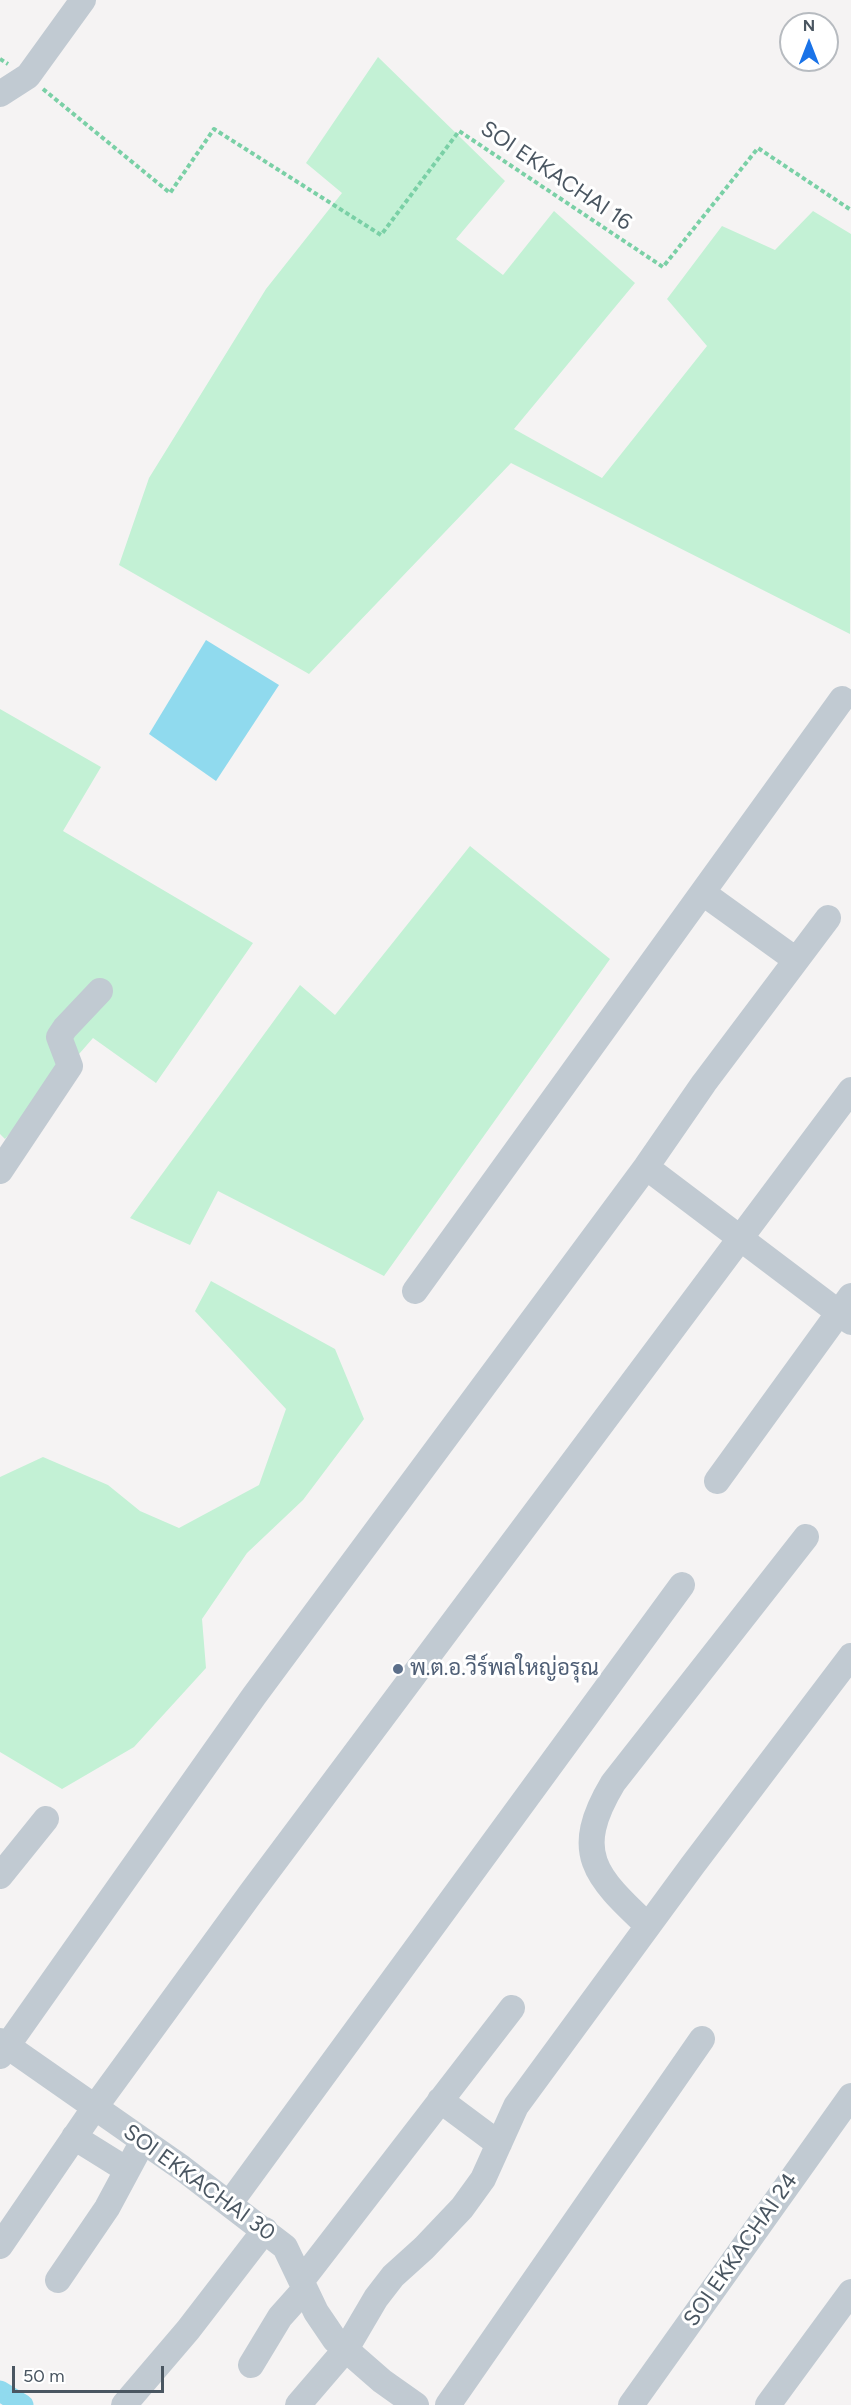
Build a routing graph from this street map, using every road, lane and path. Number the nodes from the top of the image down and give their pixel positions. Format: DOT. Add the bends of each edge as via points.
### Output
graph roads {
  1 [pos="83,0"];
  2 [pos="0,60"];
  3 [pos="28,76"];
  4 [pos="0,94"];
  5 [pos="851,210"];
  6 [pos="842,699"];
  7 [pos="703,893"];
  8 [pos="828,918"];
  9 [pos="796,960"];
  10 [pos="100,991"];
  11 [pos="851,1090"];
  12 [pos="646,1167"];
  13 [pos="0,1171"];
  14 [pos="740,1239"];
  15 [pos="415,1291"];
  16 [pos="847,1310"];
  17 [pos="717,1481"];
  18 [pos="806,1537"];
  19 [pos="682,1585"];
  20 [pos="851,1656"];
  21 [pos="46,1819"];
  22 [pos="0,1876"];
  23 [pos="648,1926"];
  24 [pos="512,2008"];
  25 [pos="702,2039"];
  26 [pos="2,2048"];
  27 [pos="851,2096"];
  28 [pos="440,2100"];
  29 [pos="95,2107"];
  30 [pos="74,2137"];
  31 [pos="143,2141"];
  32 [pos="498,2144"];
  33 [pos="127,2170"];
  34 [pos="230,2203"];
  35 [pos="265,2230"];
  36 [pos="0,2246"];
  37 [pos="58,2280"];
  38 [pos="304,2284"];
  39 [pos="851,2292"];
  40 [pos="346,2349"];
  41 [pos="251,2365"];
  42 [pos="124,2405"];
  43 [pos="298,2405"];
  44 [pos="416,2405"];
  45 [pos="448,2405"];
  46 [pos="631,2405"];
  47 [pos="768,2405"];
  1 -- 3 [label="street"];
  2 -- 3 [label="path, SOI EKKACHAI 16"];
  3 -- 4 [label="street"];
  3 -- 5 [label="path, SOI EKKACHAI 16" via="170,193 214,129 381,235 459,131 663,267 758,147"];
  6 -- 7 [label="street"];
  7 -- 9 [label="street"];
  7 -- 15 [label="street"];
  8 -- 9 [label="street"];
  9 -- 12 [label="street"];
  10 -- 13 [label="street" via="59,1037 70,1066"];
  11 -- 14 [label="street"];
  12 -- 14 [label="street"];
  12 -- 26 [label="street" via="254,1696"];
  14 -- 16 [label="street"];
  14 -- 29 [label="street"];
  16 -- 17 [label="street"];
  18 -- 23 [label="street" via="613,1783 597,1810 590,1836 594,1858 608,1888"];
  19 -- 34 [label="street"];
  20 -- 23 [label="street"];
  21 -- 22 [label="street"];
  23 -- 32 [label="street" via="516,2106"];
  24 -- 28 [label="street"];
  25 -- 45 [label="street"];
  26 -- 29 [label="street, SOI EKKACHAI 30"];
  27 -- 46 [label="street, SOI EKKACHAI 24"];
  28 -- 32 [label="street"];
  28 -- 38 [label="street"];
  29 -- 30 [label="street"];
  29 -- 31 [label="street, SOI EKKACHAI 30"];
  30 -- 33 [label="street"];
  30 -- 36 [label="street"];
  31 -- 33 [label="street"];
  31 -- 34 [label="street, SOI EKKACHAI 30"];
  32 -- 40 [label="street" via="483,2180 462,2208 393,2276"];
  33 -- 37 [label="street"];
  34 -- 35 [label="street, SOI EKKACHAI 30"];
  35 -- 38 [label="street, SOI EKKACHAI 30" via="285,2247"];
  35 -- 42 [label="street"];
  38 -- 40 [label="street, SOI EKKACHAI 30" via="316,2312"];
  38 -- 41 [label="street"];
  39 -- 47 [label="street"];
  40 -- 43 [label="street"];
  40 -- 44 [label="street, SOI EKKACHAI 30"];
}
